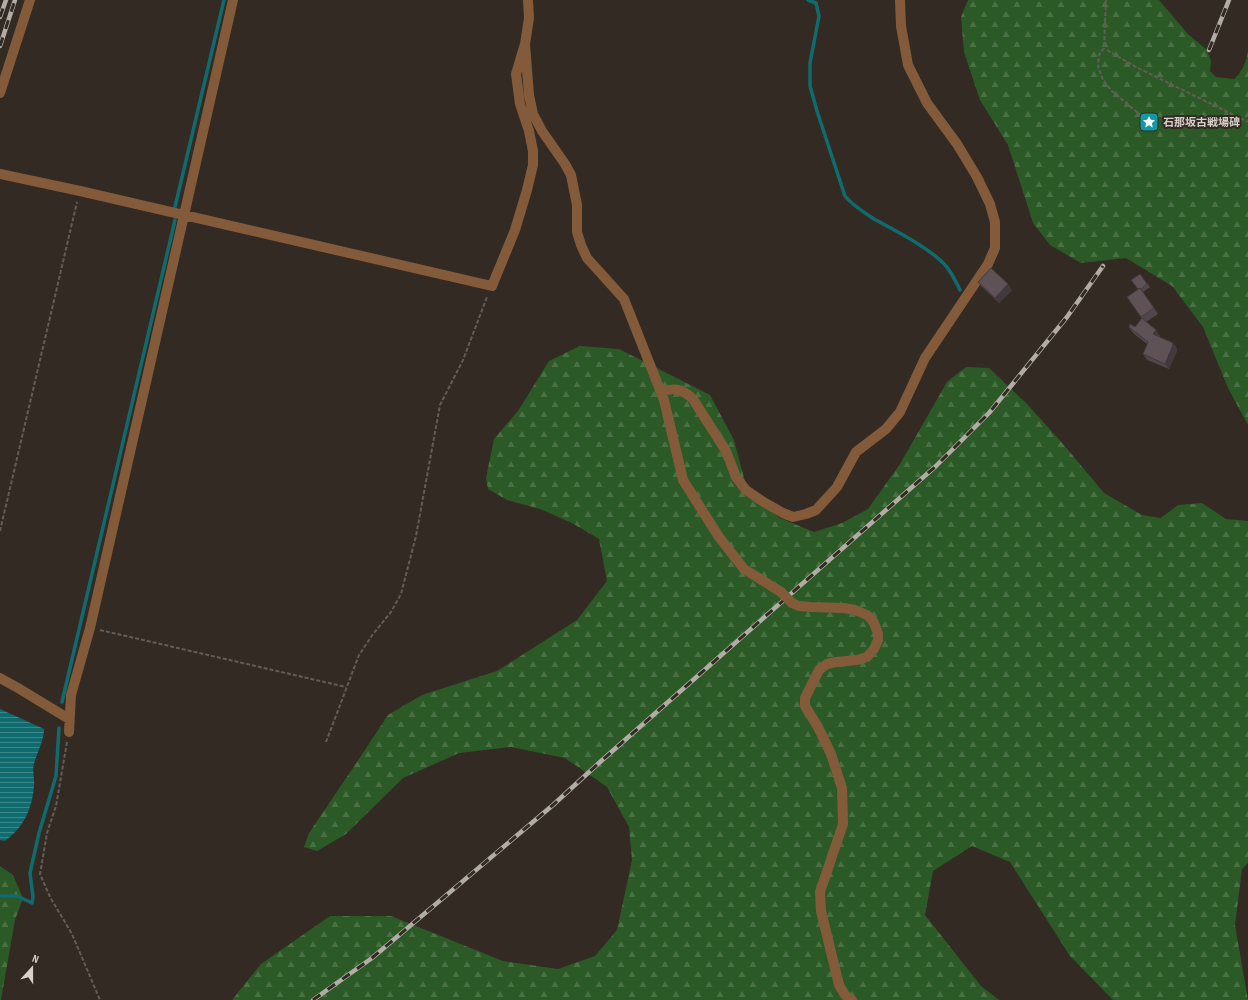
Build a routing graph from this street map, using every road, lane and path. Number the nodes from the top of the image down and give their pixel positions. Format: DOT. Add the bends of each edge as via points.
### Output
graph roads {
  1 [pos="30,0"];
  2 [pos="233,0"];
  3 [pos="528,0"];
  4 [pos="900,0"];
  5 [pos="1106,0"];
  6 [pos="525,44"];
  7 [pos="1107,50"];
  8 [pos="0,93"];
  9 [pos="1145,119"];
  10 [pos="1248,122"];
  11 [pos="0,174"];
  12 [pos="80,191"];
  13 [pos="184,215"];
  14 [pos="492,286"];
  15 [pos="660,391"];
  16 [pos="0,531"];
  17 [pos="90,628"];
  18 [pos="0,678"];
  19 [pos="346,687"];
  20 [pos="69,719"];
  21 [pos="69,732"];
  22 [pos="326,742"];
  23 [pos="100,1000"];
  24 [pos="852,1000"];
  1 -- 8 [label="street"];
  2 -- 13 [label="street"];
  3 -- 6 [label="street" via="529,18"];
  4 -- 15 [label="street" via="901,26 908,65 927,103 957,144 980,184 995,222 995,248 988,264 925,358 900,412 886,429 856,452 837,487 816,510 794,516 783,513 746,490 736,477 726,452 688,394 677,389"];
  5 -- 9 [label="path" via="1104,48 1098,66 1103,80"];
  6 -- 14 [label="street" via="516,74 520,104 533,151 533,166 515,230"];
  6 -- 15 [label="street" via="533,114 571,175 581,245 587,258 624,299"];
  7 -- 10 [label="path"];
  11 -- 12 [label="street"];
  12 -- 13 [label="street"];
  12 -- 16 [label="path"];
  13 -- 14 [label="street"];
  13 -- 17 [label="street"];
  14 -- 19 [label="path" via="463,360 440,405 416,536 401,594 359,655"];
  15 -- 24 [label="street, bridge" via="684,480 719,537 744,569 800,606 844,608 867,615 878,634 874,649 867,657 827,664 819,670 805,698 805,706 831,754 842,788 842,824 820,892 821,911 839,985 845,995"];
  17 -- 19 [label="path"];
  17 -- 20 [label="street" via="71,695"];
  18 -- 20 [label="street"];
  19 -- 22 [label="path"];
  20 -- 21 [label="street"];
  21 -- 23 [label="path" via="56,806 47,833 40,874 72,934"];
}
